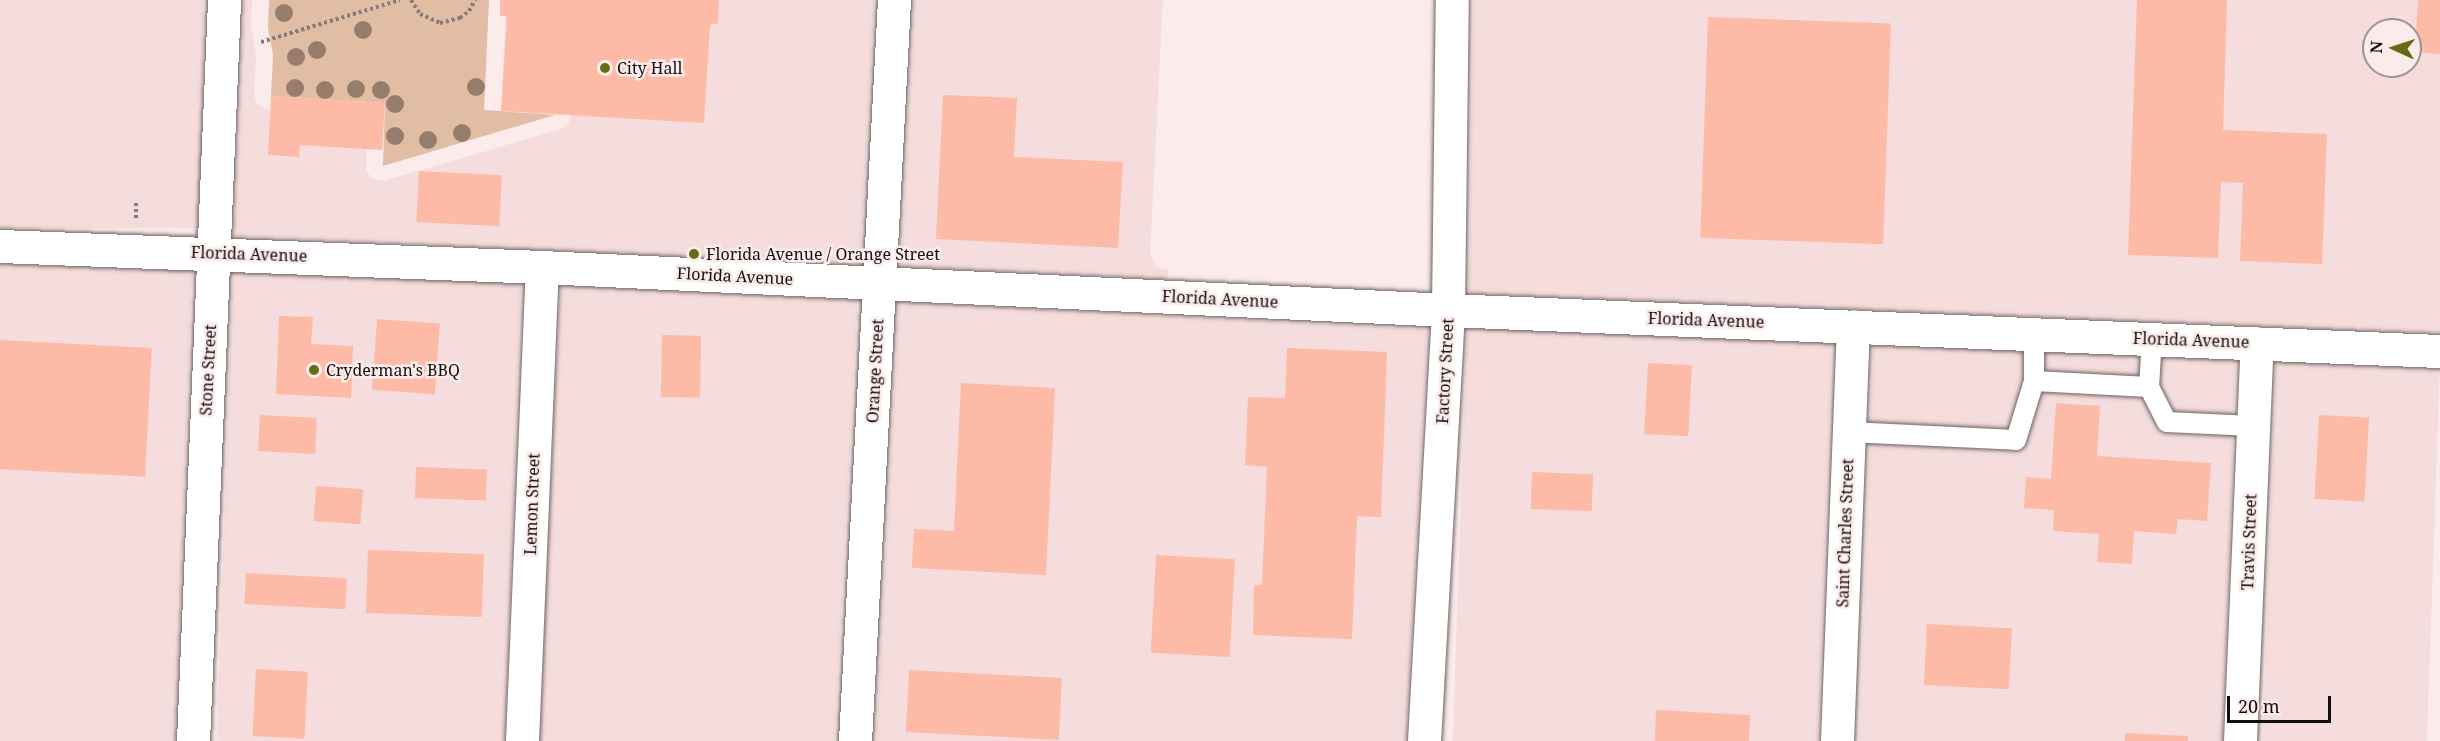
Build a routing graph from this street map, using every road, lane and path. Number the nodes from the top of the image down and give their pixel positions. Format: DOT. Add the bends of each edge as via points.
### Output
graph roads {
  1 [pos="224,0"];
  2 [pos="400,0"];
  3 [pos="411,0"];
  4 [pos="475,0"];
  5 [pos="894,0"];
  6 [pos="1452,0"];
  7 [pos="261,42"];
  8 [pos="136,201"];
  9 [pos="135,226"];
  10 [pos="0,246"];
  11 [pos="213,253"];
  12 [pos="542,267"];
  13 [pos="879,283"];
  14 [pos="1448,310"];
  15 [pos="1853,326"];
  16 [pos="2034,333"];
  17 [pos="2152,338"];
  18 [pos="2257,343"];
  19 [pos="2440,351"];
  20 [pos="2034,381"];
  21 [pos="2149,387"];
  22 [pos="2253,426"];
  23 [pos="1849,432"];
  24 [pos="193,741"];
  25 [pos="522,741"];
  26 [pos="855,741"];
  27 [pos="1424,741"];
  28 [pos="1837,741"];
  29 [pos="2240,741"];
  1 -- 11 [label="street, Stone Street"];
  2 -- 7 [label="path"];
  3 -- 4 [label="path" via="420,14 440,23 460,18"];
  5 -- 13 [label="street, Orange Street"];
  6 -- 14 [label="street, Factory Street"];
  8 -- 9 [label="path"];
  10 -- 11 [label="street, Florida Avenue"];
  11 -- 12 [label="street, Florida Avenue"];
  11 -- 24 [label="street, Stone Street"];
  12 -- 13 [label="street, Florida Avenue"];
  12 -- 25 [label="street, Lemon Street"];
  13 -- 14 [label="street, Florida Avenue"];
  13 -- 26 [label="street, Orange Street"];
  14 -- 15 [label="street, Florida Avenue"];
  14 -- 27 [label="street, Factory Street"];
  15 -- 16 [label="street, Florida Avenue"];
  15 -- 23 [label="street, Saint Charles Street"];
  16 -- 17 [label="street, Florida Avenue"];
  16 -- 20 [label="lane"];
  17 -- 18 [label="street, Florida Avenue"];
  17 -- 21 [label="lane"];
  18 -- 19 [label="street, Florida Avenue"];
  18 -- 22 [label="street, Travis Street"];
  20 -- 21 [label="lane"];
  20 -- 23 [label="lane" via="2016,440"];
  21 -- 22 [label="lane" via="2167,422"];
  22 -- 29 [label="street, Travis Street"];
  23 -- 28 [label="street, Saint Charles Street"];
}
